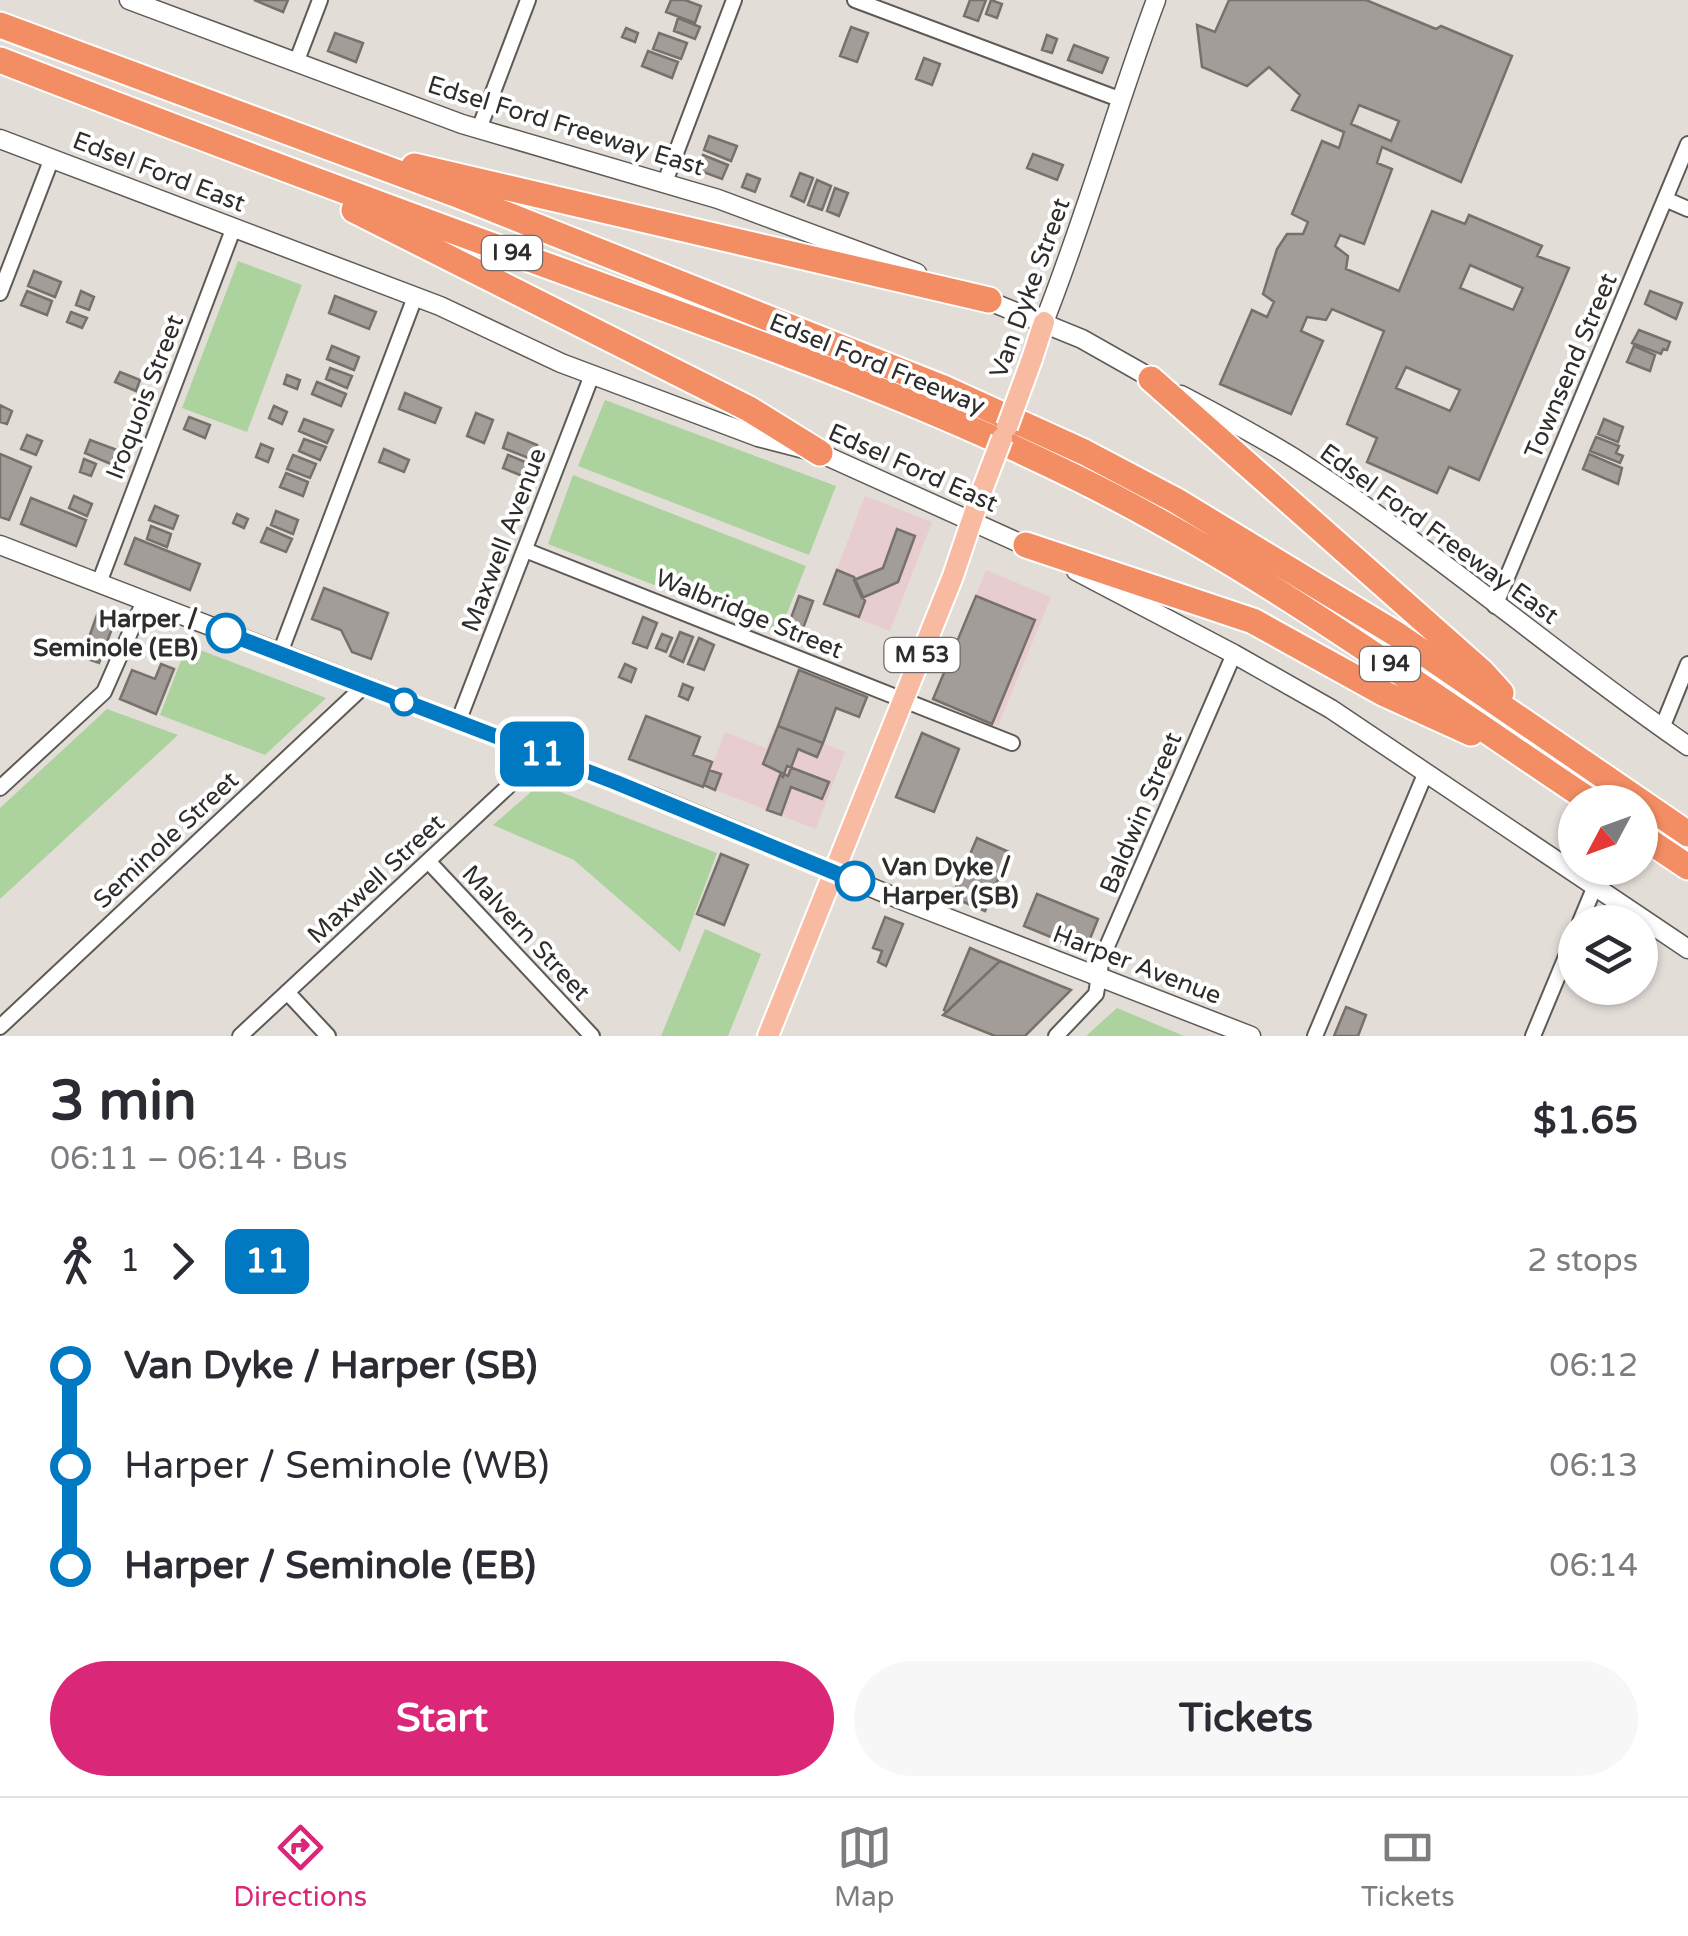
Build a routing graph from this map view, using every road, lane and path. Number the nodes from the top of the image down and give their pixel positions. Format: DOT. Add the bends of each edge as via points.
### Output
graph roads {
  1 [pos="129,0"];
  2 [pos="320,0"];
  3 [pos="528,0"];
  4 [pos="734,0"];
  5 [pos="854,0"];
  6 [pos="1156,0"];
  7 [pos="0,26"];
  8 [pos="0,60"];
  9 [pos="296,63"];
  10 [pos="1119,99"];
  11 [pos="478,129"];
  12 [pos="0,139"];
  13 [pos="1688,144"];
  14 [pos="341,150"];
  15 [pos="243,154"];
  16 [pos="52,158"];
  17 [pos="666,182"];
  18 [pos="1665,199"];
  19 [pos="1688,209"];
  20 [pos="234,227"];
  21 [pos="0,293"];
  22 [pos="415,297"];
  23 [pos="988,300"];
  24 [pos="1044,322"];
  25 [pos="592,375"];
  26 [pos="1151,379"];
  27 [pos="820,453"];
  28 [pos="971,521"];
  29 [pos="0,545"];
  30 [pos="1026,545"];
  31 [pos="525,550"];
  32 [pos="99,583"];
  33 [pos="144,601"];
  34 [pos="1495,606"];
  35 [pos="280,654"];
  36 [pos="1234,654"];
  37 [pos="1688,664"];
  38 [pos="363,687"];
  39 [pos="904,700"];
  40 [pos="458,722"];
  41 [pos="1528,723"];
  42 [pos="1662,728"];
  43 [pos="1012,743"];
  44 [pos="1688,746"];
  45 [pos="1518,753"];
  46 [pos="543,754"];
  47 [pos="1426,772"];
  48 [pos="1566,785"];
  49 [pos="0,788"];
  50 [pos="1688,834"];
  51 [pos="1658,847"];
  52 [pos="428,861"];
  53 [pos="1688,867"];
  54 [pos="836,873"];
  55 [pos="1596,886"];
  56 [pos="1588,905"];
  57 [pos="1688,949"];
  58 [pos="1558,976"];
  59 [pos="1099,977"];
  60 [pos="287,992"];
  61 [pos="0,1026"];
  62 [pos="240,1036"];
  63 [pos="328,1036"];
  64 [pos="592,1036"];
  65 [pos="768,1036"];
  66 [pos="1056,1036"];
  67 [pos="1251,1036"];
  68 [pos="1315,1036"];
  69 [pos="1533,1036"];
  1 -- 9 [label="street, Edsel Ford Freeway East"];
  2 -- 9 [label="street"];
  3 -- 11 [label="street"];
  4 -- 17 [label="street"];
  5 -- 10 [label="street"];
  6 -- 10 [label="street, Van Dyke Street / M 53"];
  7 -- 14 [label="highway, Edsel Ford Freeway / I 94"];
  8 -- 15 [label="highway, Edsel Ford Freeway / I 94"];
  9 -- 11 [label="street, Edsel Ford Freeway East"];
  10 -- 24 [label="street, Van Dyke Street / M 53"];
  11 -- 17 [label="street, Edsel Ford Freeway East"];
  12 -- 16 [label="street, Edsel Ford East"];
  13 -- 18 [label="street, Townsend Street"];
  14 -- 23 [label="highway"];
  14 -- 41 [label="highway, Edsel Ford Freeway / I 94" via="941,387 1084,452 1274,558"];
  15 -- 27 [label="highway" via="732,401"];
  15 -- 45 [label="highway, Edsel Ford Freeway / I 94" via="781,352 1056,468 1260,580"];
  16 -- 20 [label="street, Edsel Ford East"];
  16 -- 21 [label="street"];
  17 -- 23 [label="street, Edsel Ford Freeway East"];
  18 -- 19 [label="street"];
  18 -- 34 [label="street, Townsend Street"];
  20 -- 22 [label="street, Edsel Ford East"];
  20 -- 32 [label="street, Iroquois Street"];
  22 -- 25 [label="street, Edsel Ford East"];
  22 -- 35 [label="street"];
  23 -- 24 [label="street, Edsel Ford Freeway East"];
  24 -- 26 [label="street, Edsel Ford Freeway East"];
  24 -- 28 [label="main road, Van Dyke Street / M 53, bridge"];
  25 -- 27 [label="street, Edsel Ford East"];
  25 -- 31 [label="street, Maxwell Avenue"];
  26 -- 34 [label="street, Edsel Ford Freeway East" via="1296,460"];
  26 -- 41 [label="highway" via="1481,671"];
  27 -- 28 [label="street, Edsel Ford East"];
  28 -- 30 [label="street, Edsel Ford East"];
  28 -- 39 [label="main road, Van Dyke Street / M 53"];
  29 -- 32 [label="street, Harper Avenue"];
  30 -- 36 [label="street, Edsel Ford East"];
  30 -- 45 [label="highway" via="1253,620 1383,693"];
  31 -- 39 [label="street, Walbridge Street"];
  31 -- 40 [label="street, Maxwell Avenue"];
  32 -- 33 [label="street, Harper Avenue"];
  33 -- 35 [label="street, Harper Avenue"];
  33 -- 49 [label="street" via="104,692"];
  34 -- 42 [label="street, Edsel Ford Freeway East"];
  35 -- 38 [label="street, Harper Avenue"];
  36 -- 47 [label="street, Edsel Ford East"];
  36 -- 59 [label="street, Baldwin Street"];
  37 -- 42 [label="street"];
  38 -- 40 [label="street, Harper Avenue"];
  38 -- 61 [label="street, Seminole Street"];
  39 -- 43 [label="street, Walbridge Street"];
  39 -- 54 [label="main road, Van Dyke Street / M 53"];
  40 -- 46 [label="street, Harper Avenue"];
  41 -- 50 [label="highway, Edsel Ford Freeway / I 94"];
  42 -- 44 [label="street, Edsel Ford Freeway East"];
  45 -- 48 [label="highway, Edsel Ford Freeway / I 94"];
  46 -- 52 [label="street, Maxwell Street"];
  46 -- 54 [label="street, Harper Avenue"];
  47 -- 55 [label="street, Edsel Ford East"];
  47 -- 68 [label="street"];
  51 -- 53 [label="highway"];
  52 -- 60 [label="street, Maxwell Street"];
  52 -- 64 [label="street, Malvern Street"];
  54 -- 59 [label="street, Harper Avenue"];
  54 -- 65 [label="main road, Van Dyke Street / M 53"];
  55 -- 56 [label="street"];
  55 -- 57 [label="street, Edsel Ford East"];
  58 -- 69 [label="street"];
  59 -- 66 [label="street, Baldwin Street" via="1090,1003"];
  59 -- 67 [label="street, Harper Avenue"];
  60 -- 62 [label="street, Maxwell Street"];
  60 -- 63 [label="street"];
}
